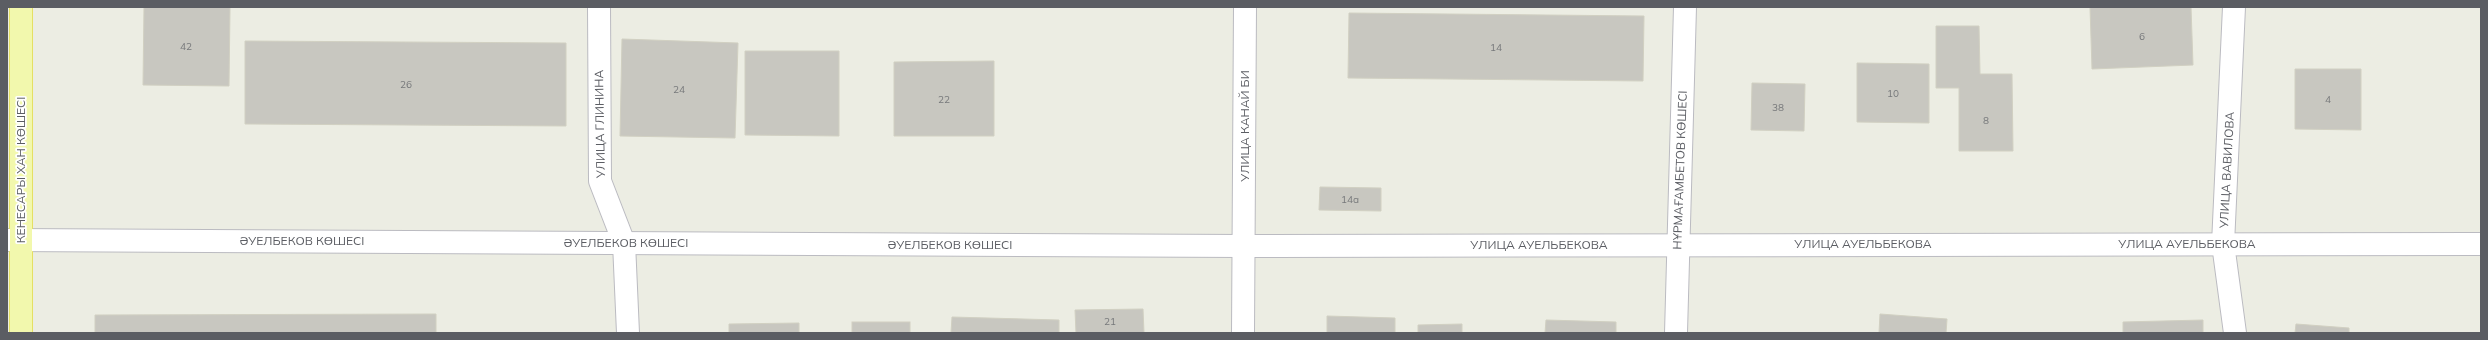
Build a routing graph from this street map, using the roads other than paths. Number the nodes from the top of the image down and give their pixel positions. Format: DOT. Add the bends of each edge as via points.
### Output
graph roads {
  1 [pos="21,7"];
  2 [pos="599,7"];
  3 [pos="1245,7"];
  4 [pos="1685,7"];
  5 [pos="2234,7"];
  6 [pos="14,240"];
  7 [pos="624,243"];
  8 [pos="2224,244"];
  9 [pos="2481,244"];
  10 [pos="1678,245"];
  11 [pos="1244,246"];
  12 [pos="21,333"];
  13 [pos="628,333"];
  14 [pos="1243,333"];
  15 [pos="1676,333"];
  16 [pos="2235,333"];
  1 -- 6 [label="main road, КЕНЕСАРЫ ХАН КӨШЕСІ"];
  2 -- 7 [label="street, УЛИЦА ГЛИНИНА" via="600,181"];
  3 -- 11 [label="street, УЛИЦА КАНАЙ БИ"];
  4 -- 10 [label="street, НҰРМАҒАМБЕТОВ КӨШЕСІ"];
  5 -- 8 [label="street, УЛИЦА ВАВИЛОВА"];
  6 -- 7 [label="street, ӘУЕЛБЕКОВ КӨШЕСІ"];
  6 -- 12 [label="main road, КЕНЕСАРЫ ХАН КӨШЕСІ"];
  7 -- 11 [label="street, ӘУЕЛБЕКОВ КӨШЕСІ"];
  7 -- 13 [label="street, УЛИЦА ГЛИНИНА"];
  8 -- 9 [label="street, УЛИЦА АУЕЛЬБЕКОВА"];
  8 -- 10 [label="street, УЛИЦА АУЕЛЬБЕКОВА"];
  8 -- 16 [label="street, УЛИЦА ВАВИЛОВА"];
  10 -- 11 [label="street, УЛИЦА АУЕЛЬБЕКОВА"];
  10 -- 15 [label="street, НҰРМАҒАМБЕТОВ КӨШЕСІ"];
  11 -- 14 [label="street, УЛИЦА КАНАЙ БИ"];
}
